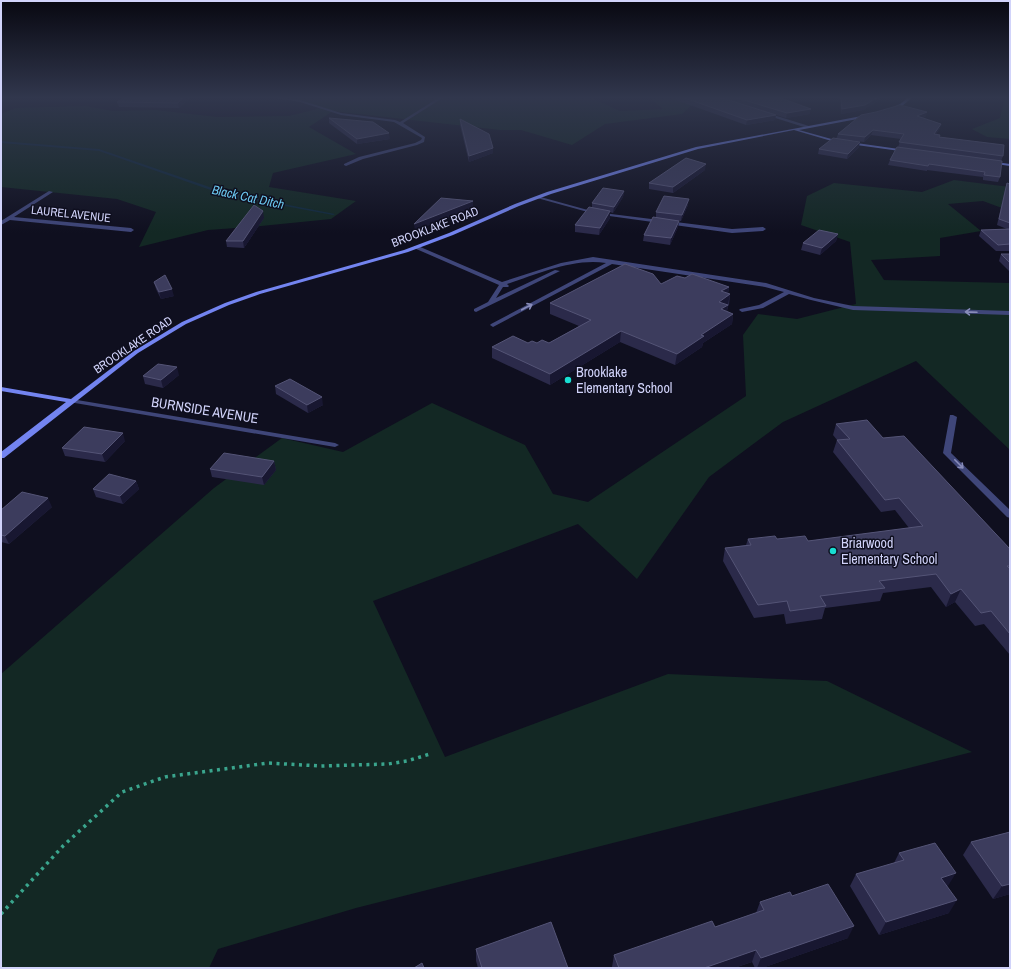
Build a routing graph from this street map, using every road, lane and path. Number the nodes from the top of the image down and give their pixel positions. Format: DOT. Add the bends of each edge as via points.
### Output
graph roads {
  1 [pos="420,142"];
  2 [pos="723,142"];
  3 [pos="844,142"];
  4 [pos="908,151"];
  5 [pos="986,162"];
  6 [pos="346,165"];
  7 [pos="1010,165"];
  8 [pos="51,192"];
  9 [pos="539,197"];
  10 [pos="9,218"];
  11 [pos="1,223"];
  12 [pos="763,229"];
  13 [pos="130,230"];
  14 [pos="416,247"];
  15 [pos="598,260"];
  16 [pos="613,262"];
  17 [pos="502,284"];
  18 [pos="516,291"];
  19 [pos="788,292"];
  20 [pos="490,303"];
  21 [pos="476,310"];
  22 [pos="742,310"];
  23 [pos="1010,313"];
  24 [pos="493,325"];
  25 [pos="1,389"];
  26 [pos="71,401"];
  27 [pos="953,417"];
  28 [pos="335,445"];
  29 [pos="1,456"];
  30 [pos="1010,515"];
  31 [pos="430,754"];
  32 [pos="1,914"];
  1 -- 6 [label="street" via="361,158"];
  2 -- 9 [label="street, BROOKLAKE ROAD"];
  3 -- 4 [label="street"];
  5 -- 7 [label="street"];
  8 -- 10 [label="street"];
  9 -- 12 [label="street" via="595,213 732,231"];
  9 -- 14 [label="street, BROOKLAKE ROAD"];
  10 -- 11 [label="street"];
  10 -- 13 [label="street, LAUREL AVENUE"];
  14 -- 17 [label="street"];
  14 -- 26 [label="street, BROOKLAKE ROAD" via="258,293 211,310 152,342"];
  15 -- 16 [label="street"];
  15 -- 17 [label="street" via="563,264"];
  15 -- 18 [label="street" via="565,267"];
  16 -- 19 [label="street" via="766,285"];
  24 -- 16 [label="street, one-way"];
  17 -- 18 [label="street"];
  17 -- 20 [label="street"];
  18 -- 20 [label="street"];
  19 -- 22 [label="street" via="761,307"];
  23 -- 19 [label="street, one-way" via="853,308"];
  20 -- 21 [label="street"];
  25 -- 26 [label="street"];
  26 -- 28 [label="street, BURNSIDE AVENUE"];
  26 -- 29 [label="street, BROOKLAKE ROAD"];
  27 -- 30 [label="street, one-way" via="947,453"];
  31 -- 32 [label="path" via="388,764 261,764 164,777 122,792 63,846"];
}
